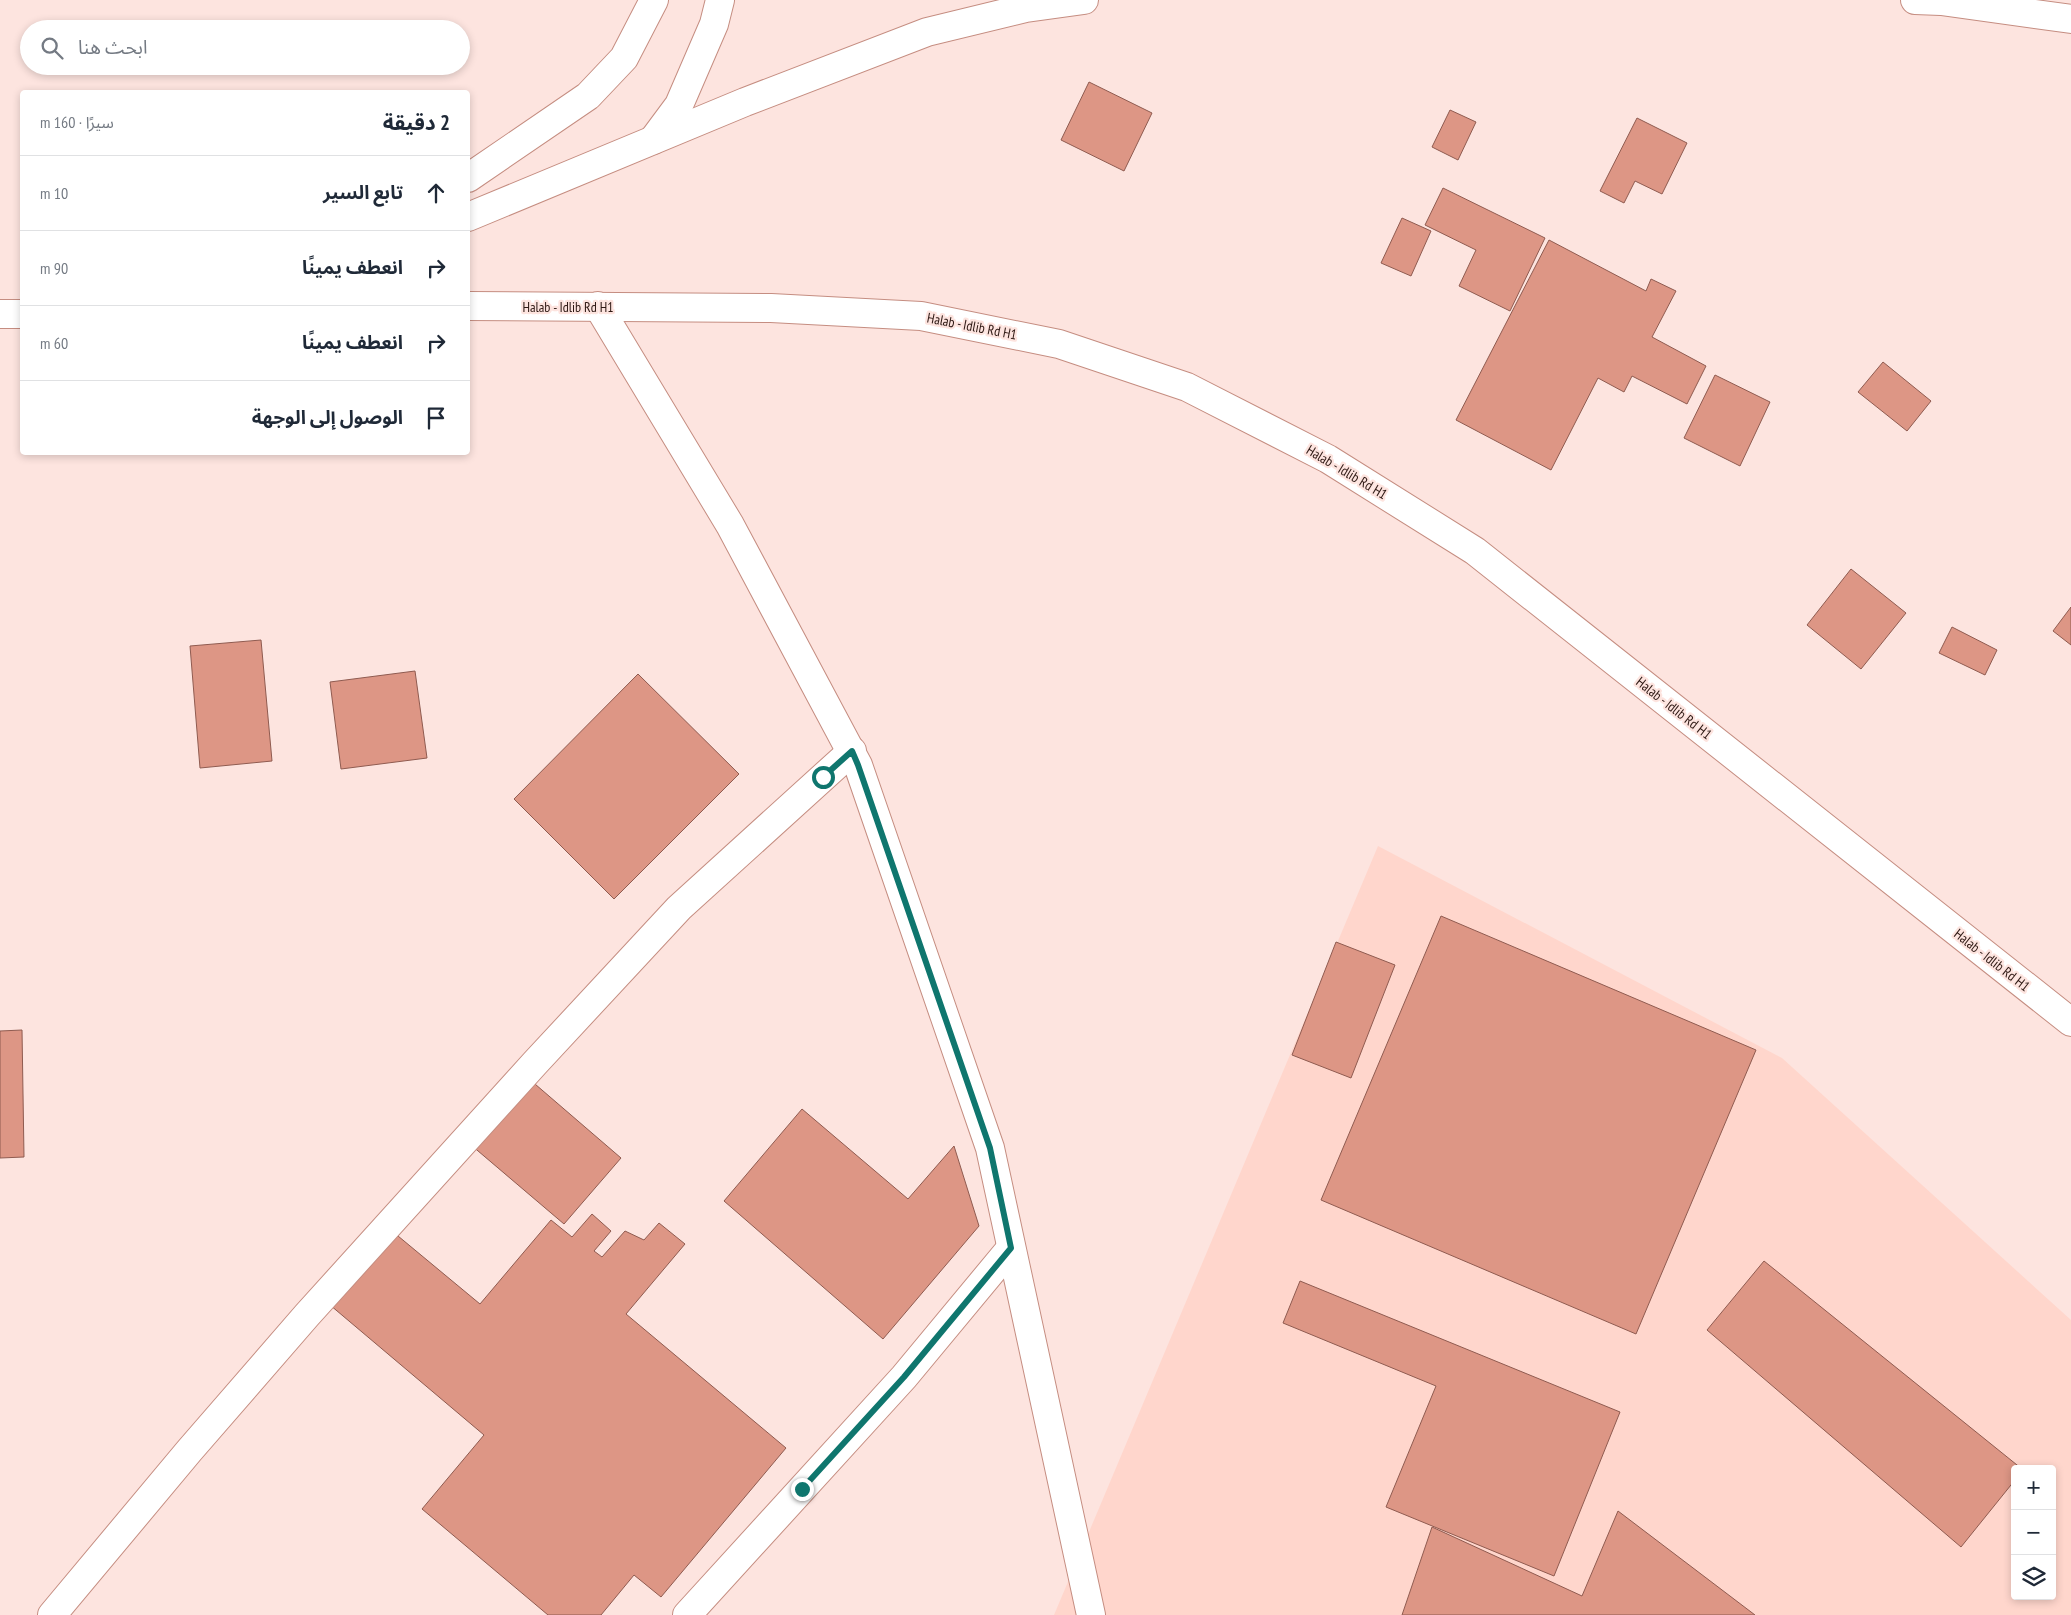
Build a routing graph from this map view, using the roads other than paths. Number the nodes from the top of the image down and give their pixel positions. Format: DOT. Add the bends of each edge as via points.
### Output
graph roads {
  1 [pos="654,0"];
  2 [pos="720,0"];
  3 [pos="1084,0"];
  4 [pos="1915,0"];
  5 [pos="2071,19"];
  6 [pos="653,140"];
  7 [pos="470,177"];
  8 [pos="470,216"];
  9 [pos="470,306"];
  10 [pos="598,306"];
  11 [pos="0,314"];
  12 [pos="20,314"];
  13 [pos="852,751"];
  14 [pos="2071,1022"];
  15 [pos="1011,1248"];
  16 [pos="52,1615"];
  17 [pos="687,1615"];
  18 [pos="1091,1615"];
  1 -- 7 [label="main road" via="624,58 588,96"];
  2 -- 6 [label="main road" via="714,24 679,105"];
  3 -- 6 [label="main road" via="1026,8 927,32"];
  4 -- 5 [label="main road"];
  6 -- 8 [label="main road"];
  9 -- 10 [label="main road, Halab - Idlib Rd H1"];
  10 -- 13 [label="main road" via="730,525"];
  10 -- 14 [label="main road, Halab - Idlib Rd H1" via="771,308 921,316 1059,344 1187,387 1328,459 1475,551"];
  11 -- 12 [label="main road"];
  13 -- 15 [label="main road" via="990,1148"];
  13 -- 16 [label="main road" via="679,908 528,1069 307,1315"];
  15 -- 17 [label="main road" via="904,1377"];
  15 -- 18 [label="main road"];
}
